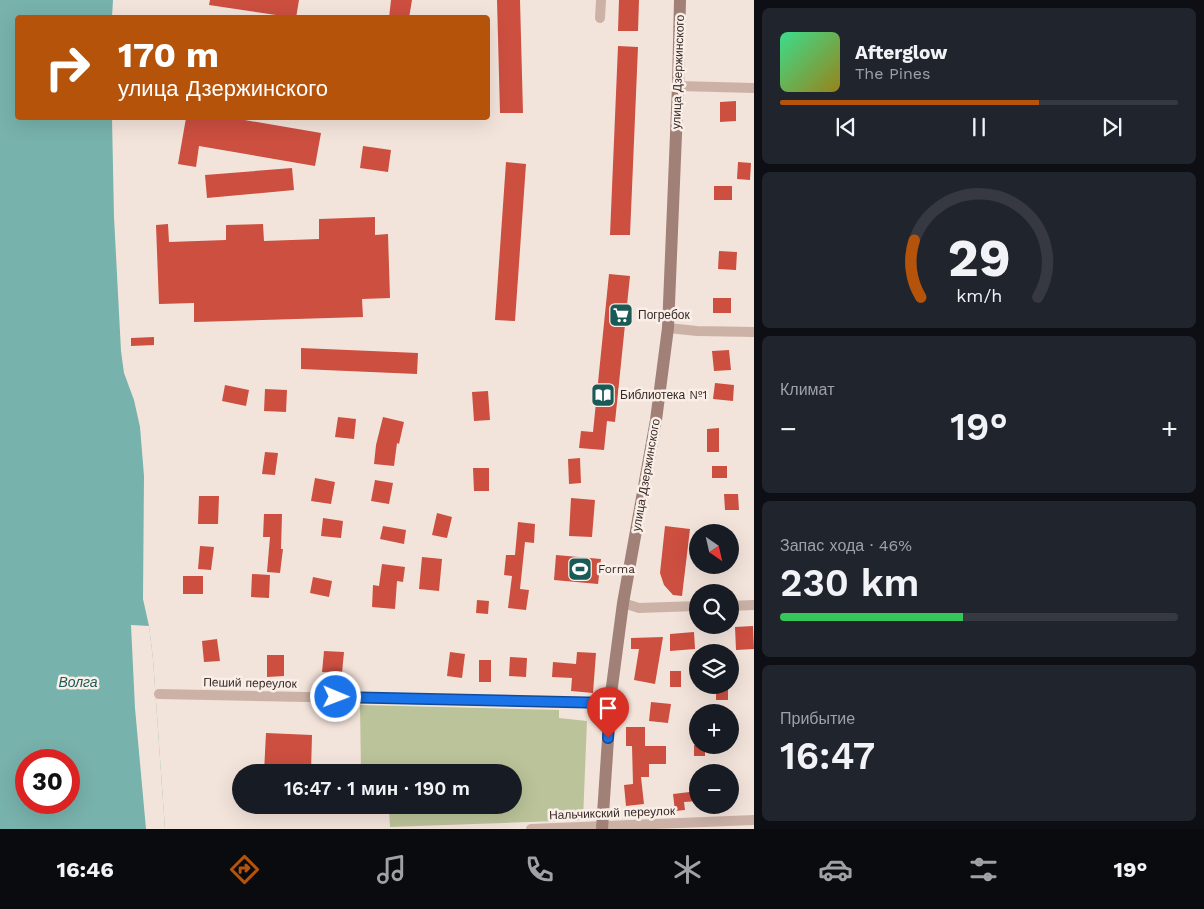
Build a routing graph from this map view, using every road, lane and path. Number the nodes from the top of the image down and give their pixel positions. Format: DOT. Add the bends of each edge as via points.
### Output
graph roads {
  1 [pos="601,0"];
  2 [pos="680,0"];
  3 [pos="600,18"];
  4 [pos="678,86"];
  5 [pos="754,88"];
  6 [pos="668,328"];
  7 [pos="754,332"];
  8 [pos="623,603"];
  9 [pos="754,605"];
  10 [pos="689,606"];
  11 [pos="739,606"];
  12 [pos="159,694"];
  13 [pos="610,703"];
  14 [pos="754,820"];
  15 [pos="719,825"];
  16 [pos="602,828"];
  17 [pos="532,829"];
  1 -- 3 [label="street"];
  2 -- 4 [label="main road, улица Дзержинского"];
  4 -- 5 [label="street"];
  4 -- 6 [label="main road, улица Дзержинского"];
  6 -- 7 [label="street"];
  6 -- 8 [label="main road, улица Дзержинского" via="656,420"];
  8 -- 10 [label="street" via="639,608"];
  8 -- 13 [label="main road, улица Дзержинского"];
  9 -- 11 [label="street"];
  12 -- 13 [label="street, Пеший переулок"];
  13 -- 16 [label="main road, улица Дзержинского"];
  14 -- 15 [label="street, Нальчикский переулок"];
  15 -- 16 [label="street, Нальчикский переулок"];
  16 -- 17 [label="street, Нальчикский переулок"];
}
